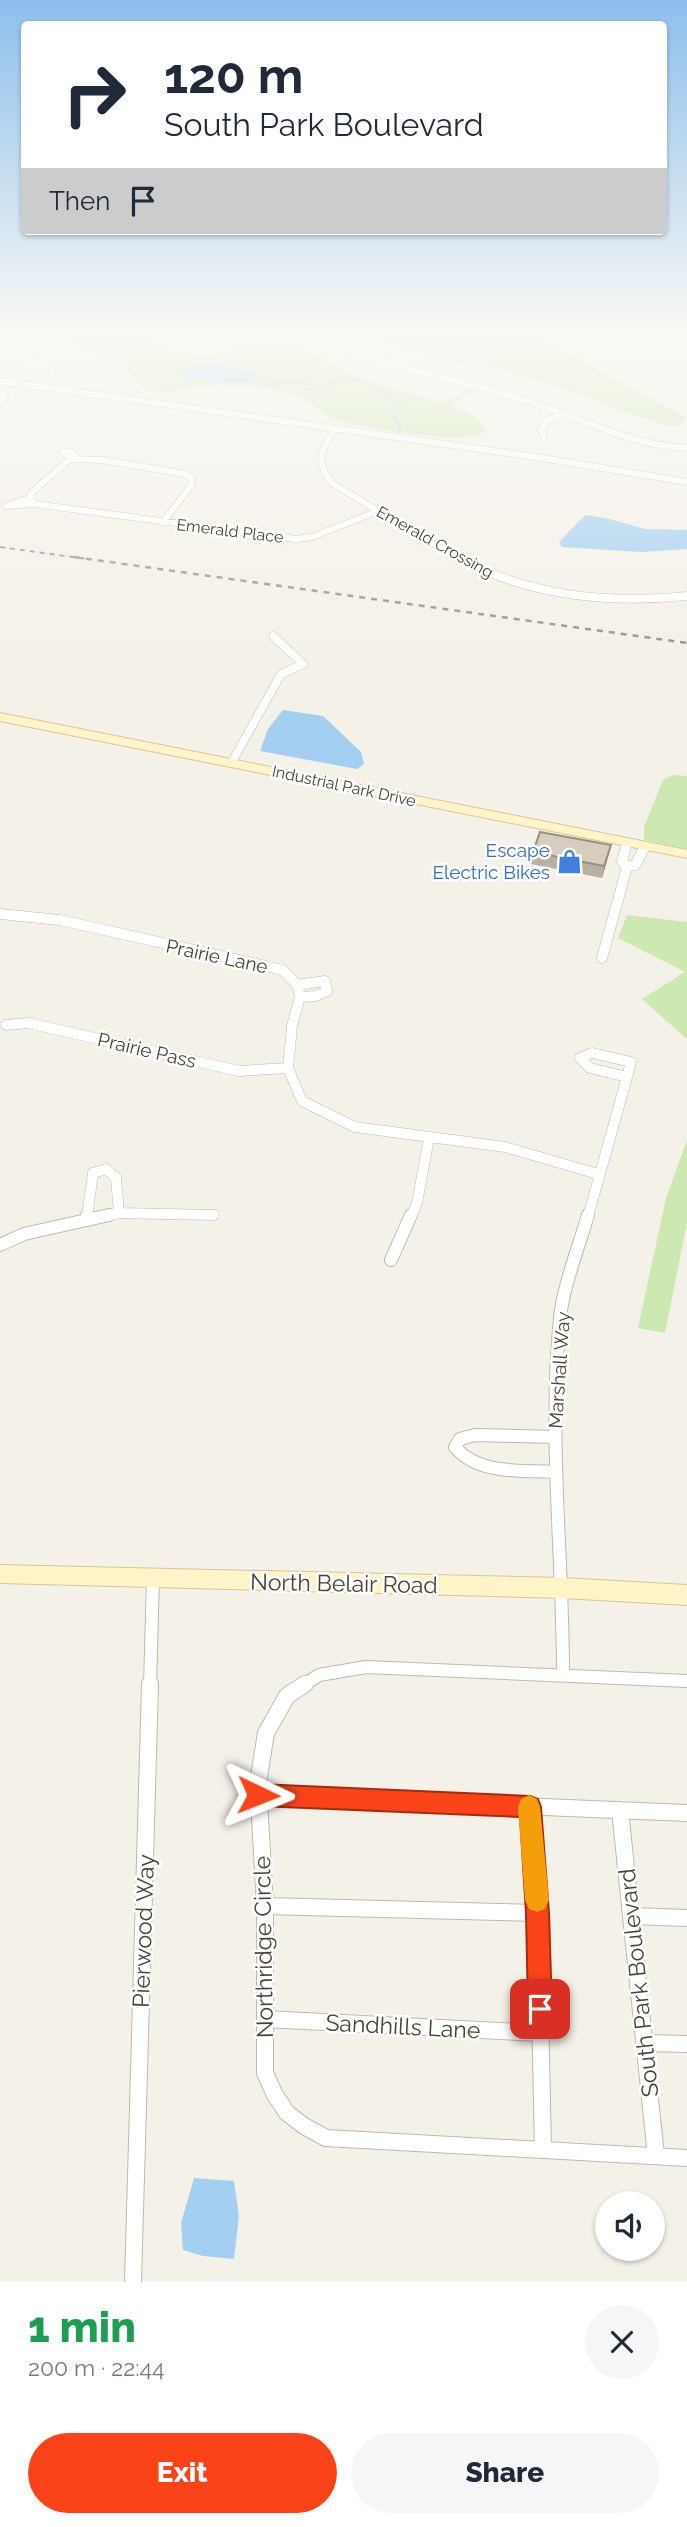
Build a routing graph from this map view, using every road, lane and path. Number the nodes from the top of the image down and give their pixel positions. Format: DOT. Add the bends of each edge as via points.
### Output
graph roads {
  1 [pos="329,437"];
  2 [pos="390,437"];
  3 [pos="628,437"];
  4 [pos="687,448"];
  5 [pos="687,482"];
  6 [pos="378,511"];
  7 [pos="162,523"];
  8 [pos="687,596"];
  9 [pos="273,636"];
  10 [pos="0,717"];
  11 [pos="232,762"];
  12 [pos="627,843"];
  13 [pos="645,846"];
  14 [pos="687,855"];
  15 [pos="627,867"];
  16 [pos="0,914"];
  17 [pos="602,958"];
  18 [pos="297,985"];
  19 [pos="300,997"];
  20 [pos="6,1025"];
  21 [pos="288,1068"];
  22 [pos="627,1077"];
  23 [pos="429,1138"];
  24 [pos="598,1174"];
  25 [pos="119,1213"];
  26 [pos="214,1215"];
  27 [pos="87,1219"];
  28 [pos="0,1245"];
  29 [pos="391,1260"];
  30 [pos="555,1437"];
  31 [pos="555,1472"];
  32 [pos="0,1574"];
  33 [pos="153,1579"];
  34 [pos="563,1588"];
  35 [pos="687,1595"];
  36 [pos="563,1674"];
  37 [pos="687,1681"];
  38 [pos="258,1795"];
  39 [pos="530,1807"];
  40 [pos="620,1810"];
  41 [pos="687,1813"];
  42 [pos="265,1906"];
  43 [pos="538,1913"];
  44 [pos="633,1916"];
  45 [pos="687,1919"];
  46 [pos="265,2018"];
  47 [pos="540,2033"];
  48 [pos="645,2043"];
  49 [pos="687,2045"];
  50 [pos="543,2150"];
  51 [pos="656,2156"];
  52 [pos="687,2158"];
  53 [pos="132,2282"];
  1 -- 6 [label="street, Emerald Crossing" via="321,450 323,473"];
  2 -- 5 [label="street"];
  3 -- 4 [label="street"];
  6 -- 7 [label="street, Emerald Place" via="296,539"];
  6 -- 8 [label="street, Emerald Crossing" via="466,561 522,585 626,600"];
  7 -- 7 [label="street, Emerald Place" via="32,501 32,492 74,459 185,474 192,480 191,486"];
  9 -- 11 [label="street" via="303,664 281,674"];
  10 -- 11 [label="street, Industrial Park Drive"];
  11 -- 12 [label="street, Industrial Park Drive"];
  12 -- 13 [label="street, Industrial Park Drive"];
  12 -- 15 [label="street" via="622,861"];
  13 -- 14 [label="street, Industrial Park Drive"];
  13 -- 15 [label="street" via="635,865"];
  15 -- 17 [label="street"];
  16 -- 18 [label="street, Prairie Lane" via="60,920 283,970"];
  18 -- 19 [label="street"];
  18 -- 19 [label="street" via="324,981 327,991"];
  19 -- 21 [label="street"];
  20 -- 21 [label="street, Prairie Pass" via="28,1023 239,1071"];
  21 -- 23 [label="street" via="302,1101 355,1127"];
  22 -- 24 [label="street, Marshall Way"];
  23 -- 24 [label="street" via="505,1147"];
  23 -- 29 [label="street" via="417,1203"];
  24 -- 30 [label="street, Marshall Way" via="560,1315"];
  25 -- 26 [label="street"];
  25 -- 27 [label="street"];
  25 -- 27 [label="street" via="116,1178 106,1169 93,1173"];
  27 -- 28 [label="street" via="24,1234"];
  30 -- 31 [label="street, Marshall Way"];
  30 -- 31 [label="street" via="475,1435 460,1439 455,1447 472,1464"];
  31 -- 34 [label="street, Marshall Way"];
  32 -- 33 [label="street, North Belair Road"];
  33 -- 34 [label="street, North Belair Road"];
  33 -- 53 [label="street, Pierwood Way"];
  34 -- 35 [label="street, North Belair Road"];
  34 -- 36 [label="street, Marshall Way"];
  36 -- 37 [label="street, Northridge Circle"];
  36 -- 38 [label="street, Northridge Circle" via="366,1667 319,1675 287,1696 266,1733"];
  38 -- 39 [label="street"];
  38 -- 42 [label="street, Northridge Circle"];
  39 -- 40 [label="street"];
  39 -- 43 [label="street"];
  40 -- 41 [label="street"];
  40 -- 44 [label="street, South Park Boulevard"];
  42 -- 43 [label="street"];
  42 -- 46 [label="street, Northridge Circle"];
  43 -- 47 [label="street"];
  44 -- 45 [label="street"];
  44 -- 48 [label="street, South Park Boulevard"];
  46 -- 47 [label="street, Sandhills Lane"];
  46 -- 50 [label="street, Northridge Circle" via="265,2073 272,2096 302,2127 326,2138"];
  47 -- 50 [label="street"];
  48 -- 49 [label="street"];
  48 -- 51 [label="street, South Park Boulevard"];
  50 -- 51 [label="street, Northridge Circle"];
  51 -- 52 [label="street, Northridge Circle"];
}
